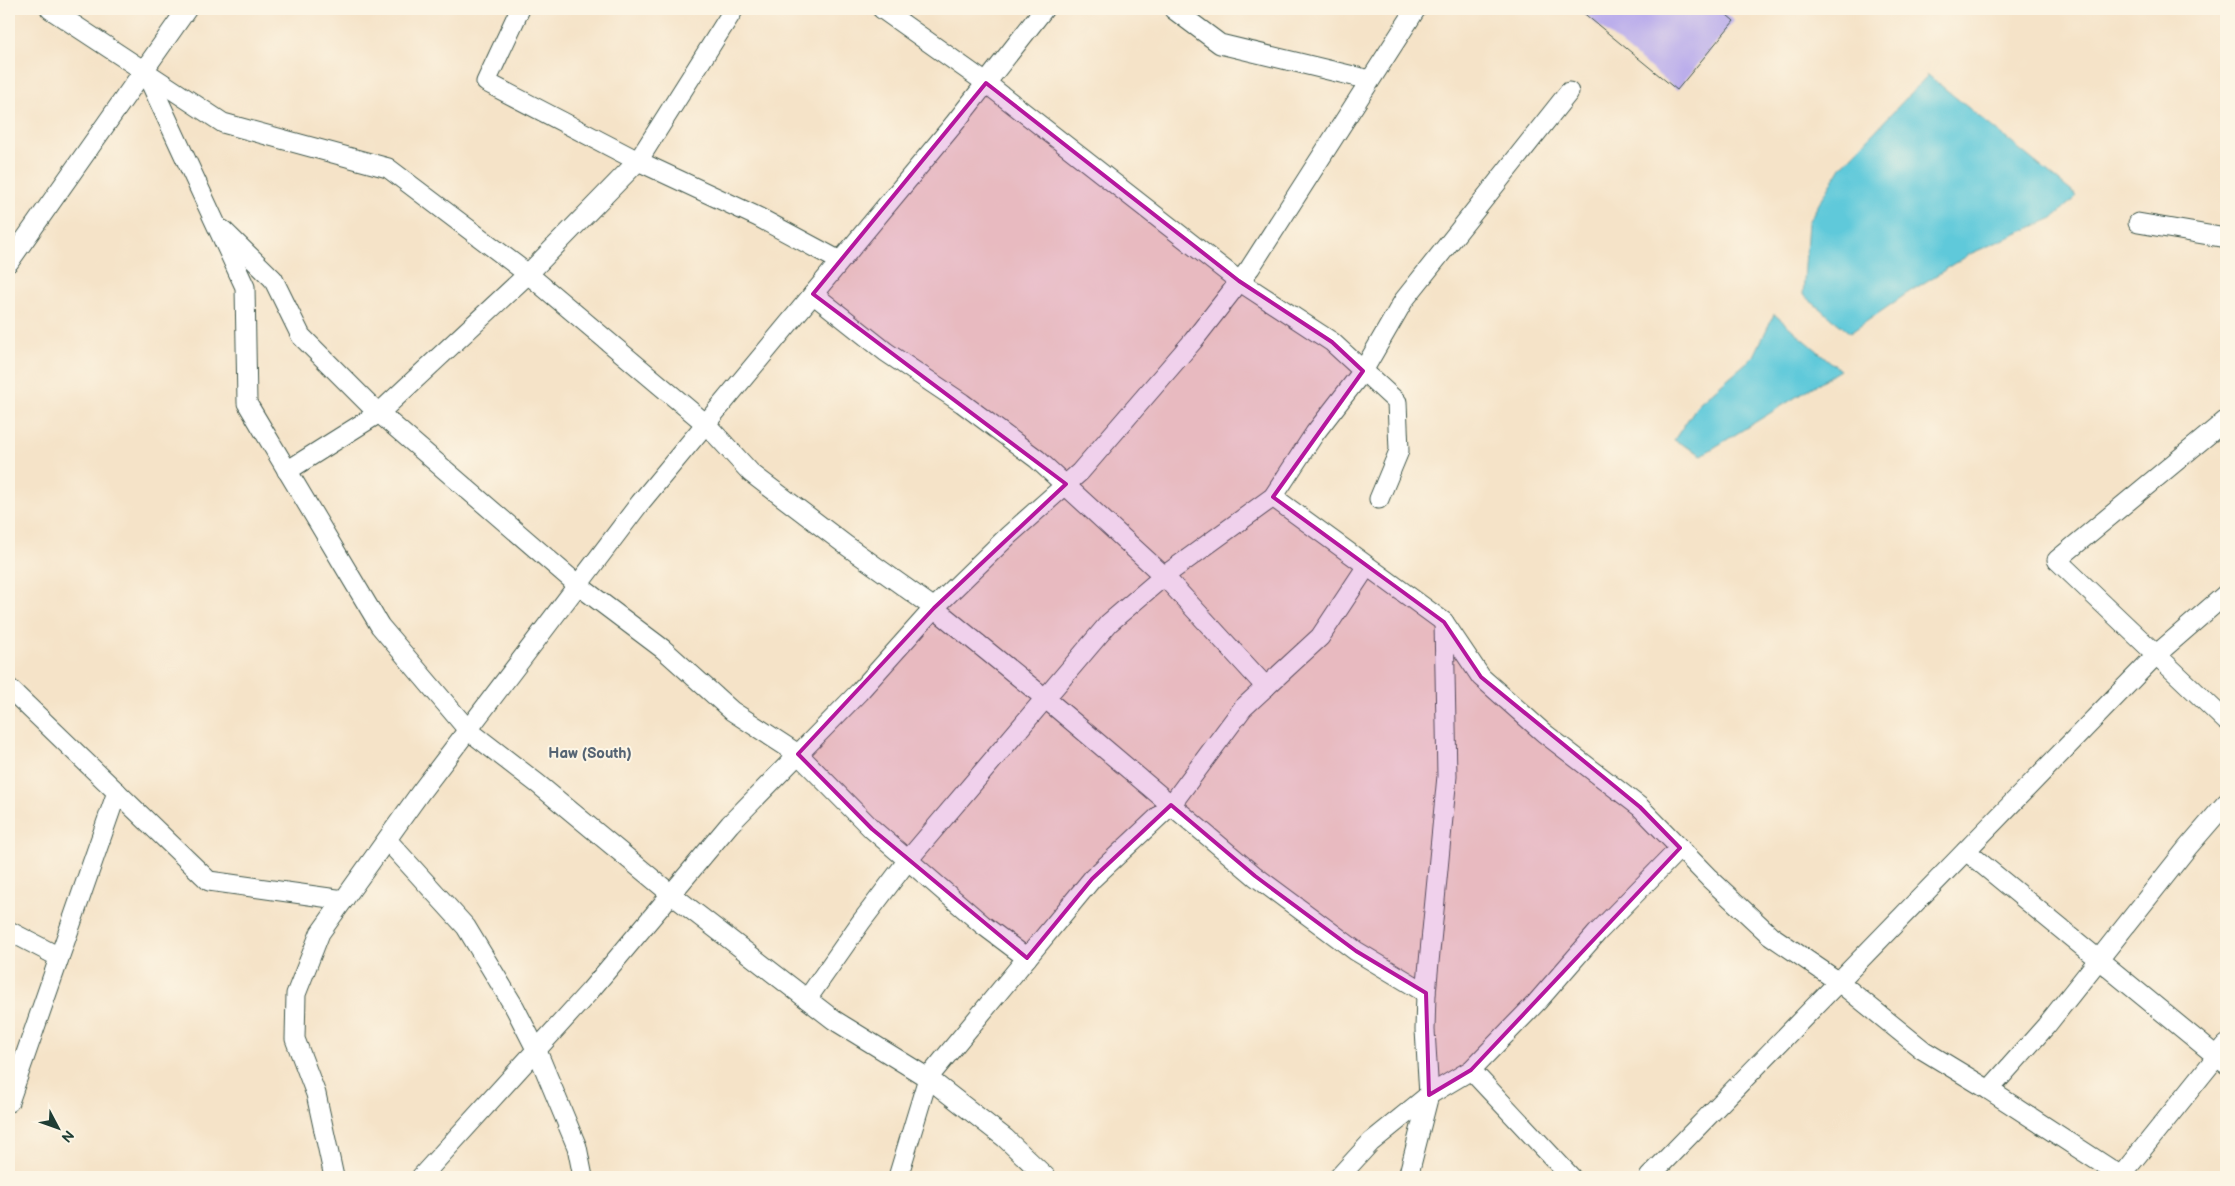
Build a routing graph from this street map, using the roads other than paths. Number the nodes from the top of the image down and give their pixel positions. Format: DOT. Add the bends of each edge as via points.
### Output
graph roads {
  1 [pos="50,9"];
  2 [pos="187,9"];
  3 [pos="520,9"];
  4 [pos="734,9"];
  5 [pos="882,9"];
  6 [pos="1044,9"];
  7 [pos="1173,9"];
  8 [pos="1416,9"];
  9 [pos="145,71"];
  10 [pos="1370,80"];
  11 [pos="986,83"];
  12 [pos="1568,92"];
  13 [pos="638,161"];
  14 [pos="215,223"];
  15 [pos="2138,223"];
  16 [pos="2226,238"];
  17 [pos="840,261"];
  18 [pos="9,262"];
  19 [pos="528,274"];
  20 [pos="1239,281"];
  21 [pos="813,294"];
  22 [pos="1363,371"];
  23 [pos="379,413"];
  24 [pos="2226,420"];
  25 [pos="706,424"];
  26 [pos="287,470"];
  27 [pos="1066,484"];
  28 [pos="1273,497"];
  29 [pos="1379,499"];
  30 [pos="1367,566"];
  31 [pos="1164,576"];
  32 [pos="578,585"];
  33 [pos="2226,594"];
  34 [pos="934,608"];
  35 [pos="1444,622"];
  36 [pos="2157,654"];
  37 [pos="1266,687"];
  38 [pos="9,688"];
  39 [pos="1046,699"];
  40 [pos="2226,721"];
  41 [pos="468,730"];
  42 [pos="798,754"];
  43 [pos="116,792"];
  44 [pos="2226,803"];
  45 [pos="1171,805"];
  46 [pos="386,840"];
  47 [pos="1680,848"];
  48 [pos="1966,851"];
  49 [pos="908,860"];
  50 [pos="671,894"];
  51 [pos="344,900"];
  52 [pos="9,931"];
  53 [pos="59,956"];
  54 [pos="1027,958"];
  55 [pos="2100,961"];
  56 [pos="1839,982"];
  57 [pos="1426,993"];
  58 [pos="807,999"];
  59 [pos="537,1051"];
  60 [pos="2223,1055"];
  61 [pos="1472,1070"];
  62 [pos="928,1078"];
  63 [pos="1989,1090"];
  64 [pos="1429,1095"];
  65 [pos="9,1102"];
  66 [pos="334,1177"];
  67 [pos="421,1177"];
  68 [pos="583,1177"];
  69 [pos="898,1177"];
  70 [pos="1046,1177"];
  71 [pos="1338,1177"];
  72 [pos="1408,1177"];
  73 [pos="1571,1177"];
  74 [pos="1649,1177"];
  75 [pos="2121,1177"];
  1 -- 9 [label="street"];
  2 -- 9 [label="street"];
  3 -- 13 [label="street" via="486,82"];
  4 -- 13 [label="street"];
  5 -- 11 [label="street"];
  6 -- 11 [label="street"];
  7 -- 10 [label="street" via="1220,44"];
  8 -- 10 [label="street"];
  9 -- 14 [label="street"];
  9 -- 18 [label="street"];
  9 -- 19 [label="street" via="223,123 388,168"];
  10 -- 20 [label="street"];
  11 -- 17 [label="street"];
  11 -- 20 [label="street"];
  12 -- 22 [label="street" via="1404,300"];
  13 -- 17 [label="street" via="758,217"];
  13 -- 19 [label="street"];
  14 -- 23 [label="street" via="273,279 301,336"];
  14 -- 26 [label="street" via="244,287 247,404"];
  15 -- 16 [label="street"];
  17 -- 21 [label="street"];
  19 -- 23 [label="street"];
  19 -- 25 [label="street"];
  20 -- 22 [label="street" via="1332,342"];
  20 -- 27 [label="street" via="1181,355"];
  21 -- 25 [label="street"];
  21 -- 27 [label="street" via="886,352 1037,458"];
  22 -- 28 [label="street"];
  22 -- 29 [label="street" via="1397,402 1399,451"];
  23 -- 26 [label="street"];
  23 -- 32 [label="street"];
  24 -- 36 [label="street" via="2057,560"];
  25 -- 32 [label="street"];
  25 -- 34 [label="street" via="751,473"];
  26 -- 41 [label="street" via="380,626"];
  27 -- 31 [label="street"];
  27 -- 34 [label="street" via="1008,534"];
  28 -- 30 [label="street"];
  28 -- 31 [label="street"];
  30 -- 35 [label="street"];
  30 -- 37 [label="street" via="1320,637"];
  31 -- 37 [label="street"];
  31 -- 39 [label="street" via="1109,623"];
  32 -- 41 [label="street"];
  32 -- 42 [label="street" via="663,648 732,711"];
  33 -- 36 [label="street"];
  34 -- 39 [label="street"];
  34 -- 42 [label="street"];
  35 -- 47 [label="street" via="1481,677 1544,733 1640,807"];
  35 -- 57 [label="street" via="1447,776"];
  36 -- 40 [label="street"];
  36 -- 48 [label="street"];
  37 -- 45 [label="street" via="1243,708"];
  38 -- 43 [label="street"];
  39 -- 45 [label="street"];
  39 -- 49 [label="street"];
  41 -- 46 [label="street"];
  41 -- 50 [label="street"];
  42 -- 49 [label="street" via="872,829"];
  42 -- 50 [label="street" via="730,824"];
  43 -- 51 [label="street" via="209,881"];
  43 -- 53 [label="street"];
  44 -- 55 [label="street"];
  45 -- 54 [label="street" via="1092,879"];
  45 -- 57 [label="street" via="1255,876 1356,951"];
  46 -- 51 [label="street"];
  46 -- 59 [label="street" via="466,927"];
  47 -- 56 [label="street" via="1770,935"];
  47 -- 61 [label="street"];
  48 -- 55 [label="street"];
  48 -- 56 [label="street"];
  49 -- 54 [label="street"];
  49 -- 58 [label="street"];
  50 -- 58 [label="street"];
  50 -- 59 [label="street"];
  51 -- 66 [label="street" via="320,934 296,994 295,1038 316,1094"];
  52 -- 53 [label="street"];
  53 -- 65 [label="street"];
  54 -- 62 [label="street"];
  55 -- 60 [label="street"];
  55 -- 63 [label="street"];
  56 -- 63 [label="street" via="1923,1050"];
  56 -- 74 [label="street"];
  57 -- 64 [label="street"];
  58 -- 62 [label="street" via="834,1020"];
  59 -- 67 [label="street"];
  59 -- 68 [label="street" via="578,1147"];
  60 -- 75 [label="street"];
  61 -- 64 [label="street"];
  61 -- 73 [label="street"];
  62 -- 69 [label="street"];
  62 -- 70 [label="street" via="1004,1138"];
  63 -- 75 [label="street"];
  64 -- 71 [label="street" via="1371,1142"];
  64 -- 72 [label="street"];
}
